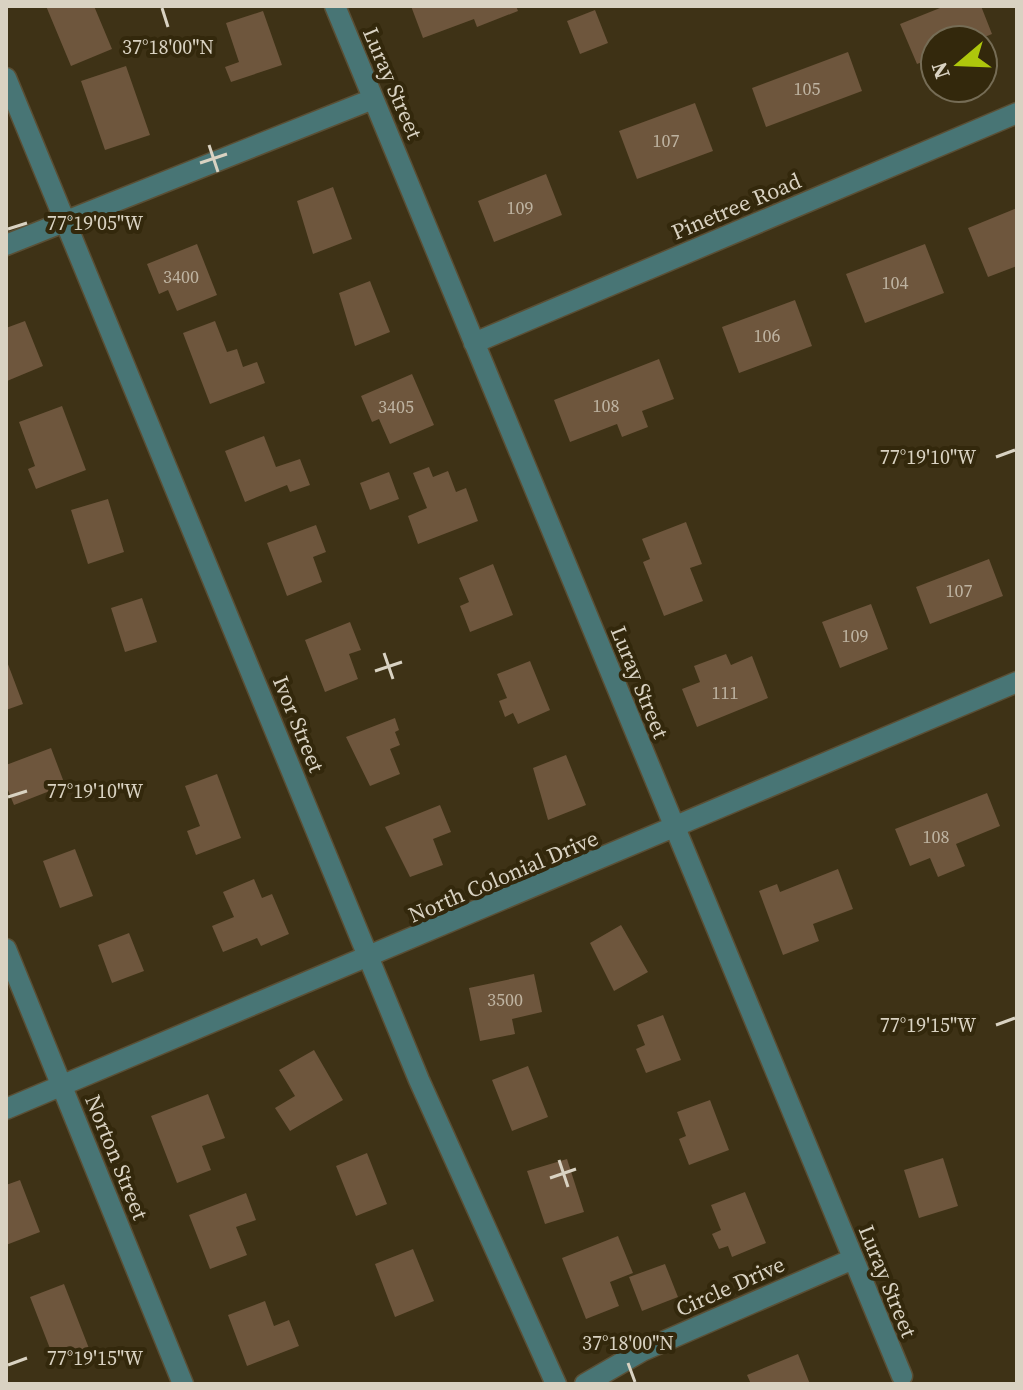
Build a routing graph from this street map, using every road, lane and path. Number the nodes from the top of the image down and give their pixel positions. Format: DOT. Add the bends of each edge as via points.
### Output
graph roads {
  1 [pos="335,6"];
  2 [pos="6,78"];
  3 [pos="373,99"];
  4 [pos="1017,113"];
  5 [pos="65,222"];
  6 [pos="6,245"];
  7 [pos="474,343"];
  8 [pos="1017,682"];
  9 [pos="675,830"];
  10 [pos="6,949"];
  11 [pos="369,958"];
  12 [pos="63,1087"];
  13 [pos="6,1109"];
  14 [pos="853,1259"];
  15 [pos="902,1376"];
  16 [pos="183,1384"];
  17 [pos="556,1384"];
  18 [pos="585,1384"];
  1 -- 3 [label="street, Luray Street"];
  2 -- 5 [label="street, Ivor Street"];
  3 -- 5 [label="street"];
  3 -- 7 [label="street, Luray Street"];
  4 -- 7 [label="street, Pinetree Road"];
  5 -- 6 [label="street"];
  5 -- 11 [label="street, Ivor Street"];
  7 -- 9 [label="street, Luray Street"];
  8 -- 9 [label="street, North Colonial Drive"];
  9 -- 11 [label="street, North Colonial Drive"];
  9 -- 14 [label="street, Luray Street"];
  10 -- 12 [label="street, Norton Street"];
  11 -- 12 [label="street, North Colonial Drive"];
  11 -- 17 [label="street, Ivor Street"];
  12 -- 13 [label="street, North Colonial Drive"];
  12 -- 16 [label="street, Norton Street"];
  14 -- 15 [label="street, Luray Street"];
  14 -- 18 [label="street, Circle Drive" via="642,1351"];
}
